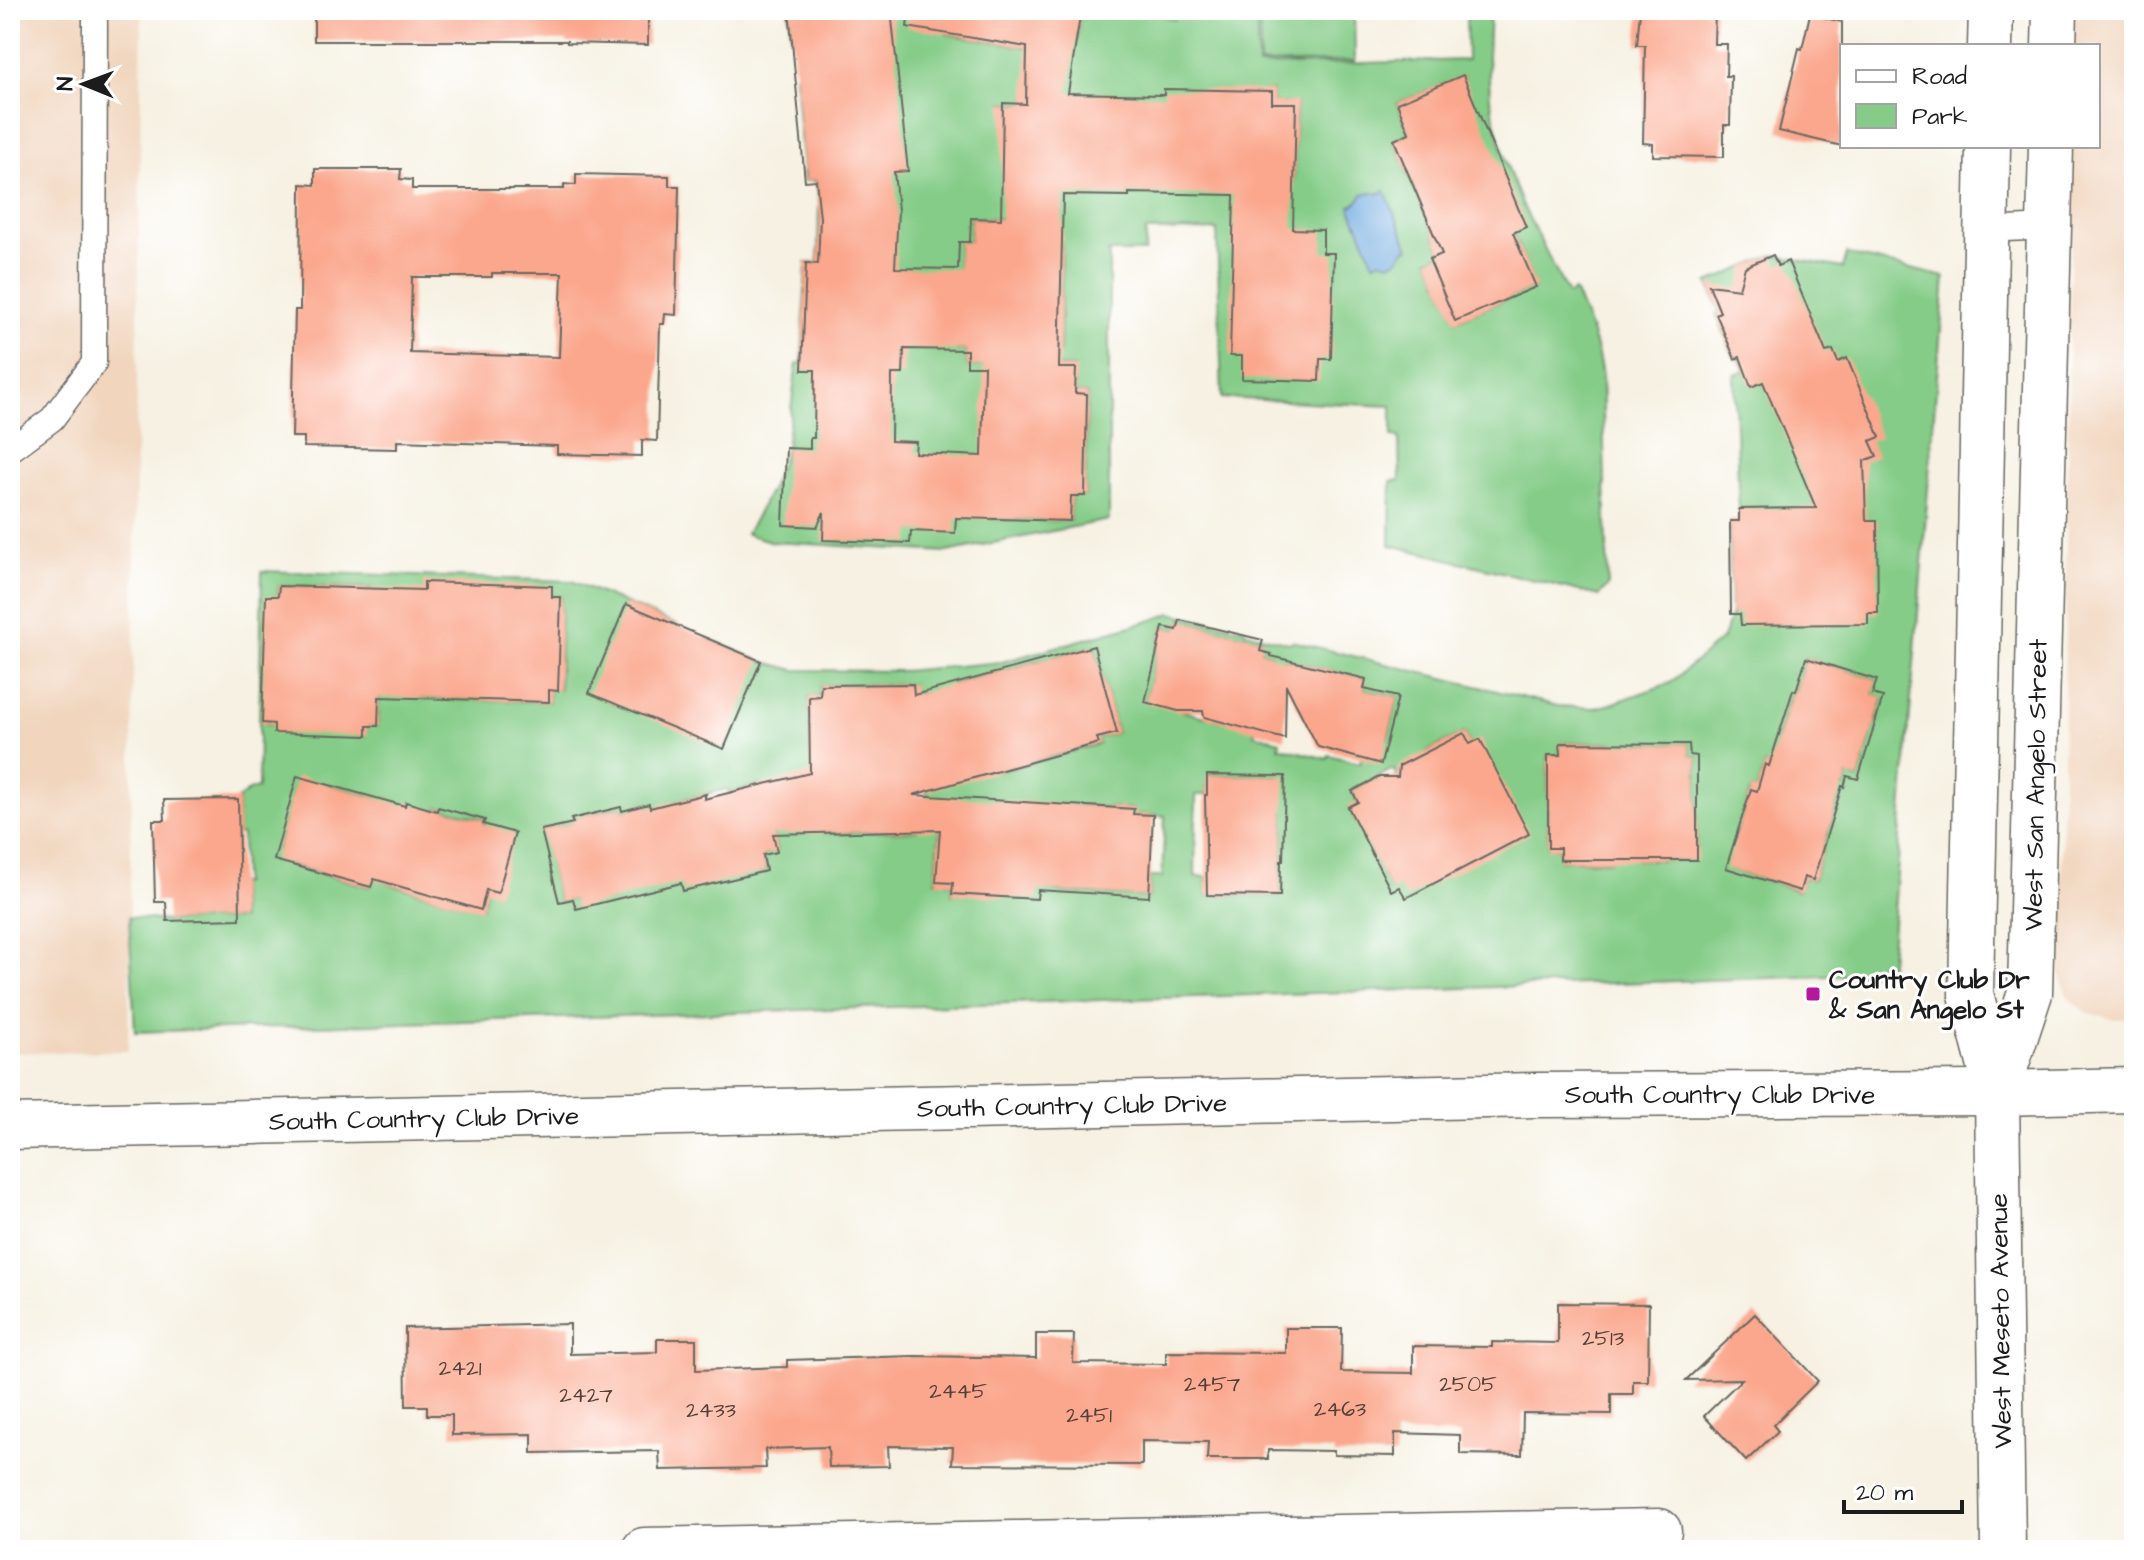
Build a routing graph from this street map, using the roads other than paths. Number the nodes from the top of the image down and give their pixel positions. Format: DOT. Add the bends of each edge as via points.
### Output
graph roads {
  1 [pos="95,10"];
  2 [pos="1991,10"];
  3 [pos="2055,10"];
  4 [pos="1990,44"];
  5 [pos="2054,44"];
  6 [pos="1988,148"];
  7 [pos="2051,148"];
  8 [pos="2048,227"];
  9 [pos="1987,230"];
  10 [pos="10,450"];
  11 [pos="2134,1090"];
  12 [pos="1997,1093"];
  13 [pos="10,1127"];
  14 [pos="1659,1531"];
  15 [pos="1438,1543"];
  16 [pos="644,1550"];
  17 [pos="2003,1550"];
  1 -- 10 [label="lane" via="94,363 52,419"];
  2 -- 4 [label="street"];
  3 -- 5 [label="street"];
  6 -- 9 [label="street"];
  7 -- 8 [label="street, West San Angelo Street"];
  8 -- 9 [label="lane"];
  8 -- 12 [label="street, West San Angelo Street" via="2030,993"];
  9 -- 12 [label="street" via="1971,994"];
  11 -- 12 [label="street, South Country Club Drive"];
  12 -- 13 [label="street, South Country Club Drive" via="1520,1095"];
  12 -- 17 [label="street, West Meseto Avenue"];
  14 -- 15 [label="street"];
  15 -- 16 [label="street"];
}
